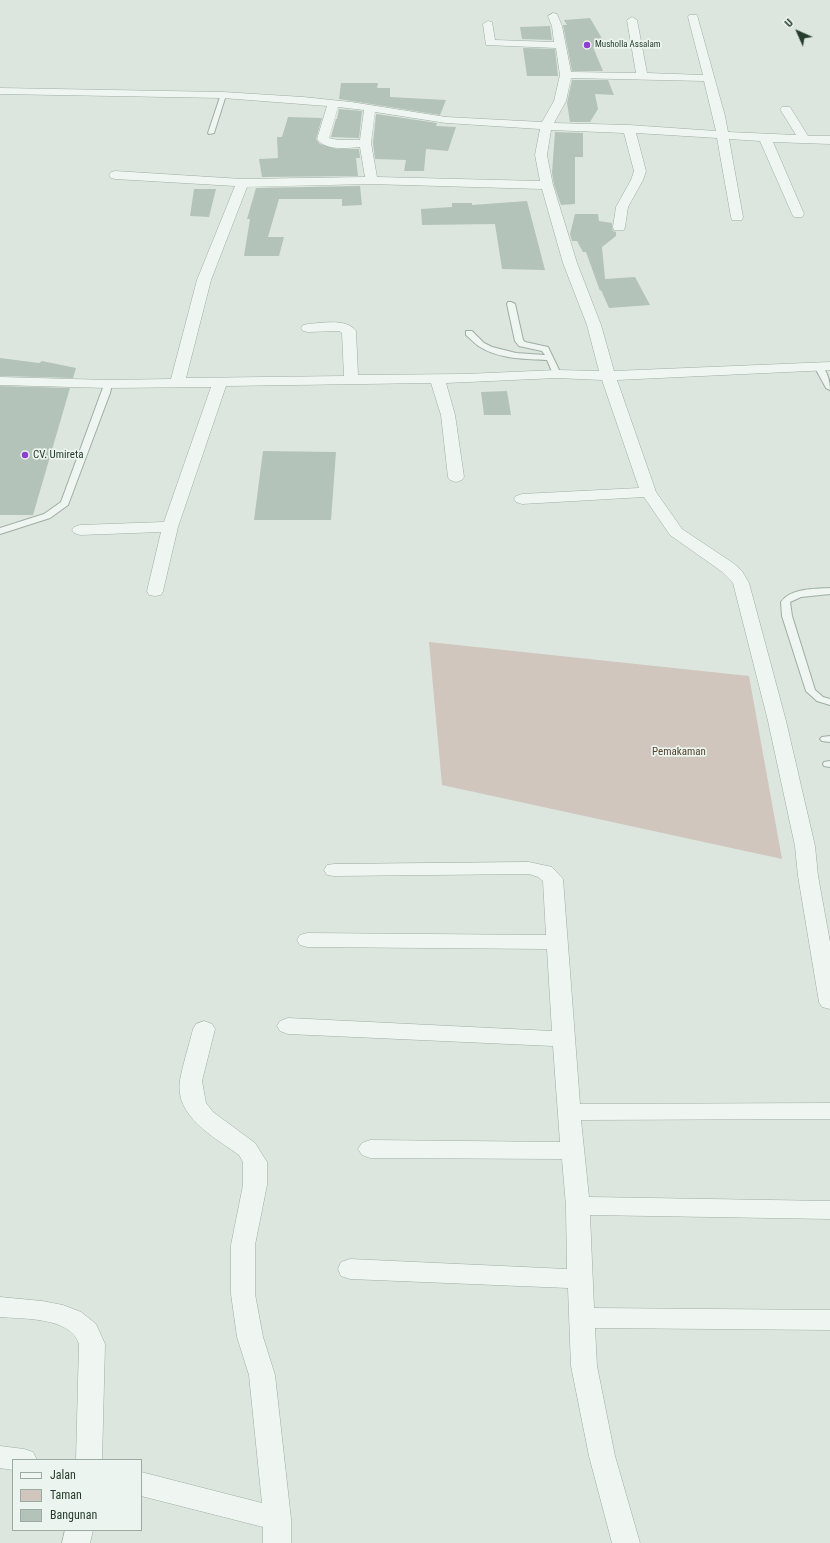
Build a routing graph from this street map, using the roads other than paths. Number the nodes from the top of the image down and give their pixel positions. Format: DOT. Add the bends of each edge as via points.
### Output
graph roads {
  1 [pos="553,16"];
  2 [pos="693,17"];
  3 [pos="632,20"];
  4 [pos="488,24"];
  5 [pos="560,45"];
  6 [pos="566,75"];
  7 [pos="642,77"];
  8 [pos="709,78"];
  9 [pos="0,91"];
  10 [pos="223,95"];
  11 [pos="334,103"];
  12 [pos="370,108"];
  13 [pos="786,109"];
  14 [pos="546,126"];
  15 [pos="629,129"];
  16 [pos="211,133"];
  17 [pos="722,136"];
  18 [pos="765,138"];
  19 [pos="804,139"];
  20 [pos="830,140"];
  21 [pos="365,143"];
  22 [pos="115,174"];
  23 [pos="372,181"];
  24 [pos="242,183"];
  25 [pos="547,185"];
  26 [pos="798,214"];
  27 [pos="737,217"];
  28 [pos="619,227"];
  29 [pos="511,304"];
  30 [pos="308,328"];
  31 [pos="470,333"];
  32 [pos="550,358"];
  33 [pos="824,366"];
  34 [pos="557,374"];
  35 [pos="608,376"];
  36 [pos="437,378"];
  37 [pos="351,380"];
  38 [pos="0,381"];
  39 [pos="220,382"];
  40 [pos="177,383"];
  41 [pos="108,384"];
  42 [pos="830,388"];
  43 [pos="456,477"];
  44 [pos="648,492"];
  45 [pos="522,500"];
  46 [pos="170,527"];
  47 [pos="80,530"];
  48 [pos="0,531"];
  49 [pos="156,591"];
  50 [pos="830,591"];
  51 [pos="830,702"];
  52 [pos="334,870"];
  53 [pos="308,940"];
  54 [pos="557,942"];
  55 [pos="830,1002"];
  56 [pos="288,1026"];
  57 [pos="204,1029"];
  58 [pos="564,1039"];
  59 [pos="828,1111"];
  60 [pos="569,1112"];
  61 [pos="370,1149"];
  62 [pos="573,1151"];
  63 [pos="578,1206"];
  64 [pos="830,1210"];
  65 [pos="350,1269"];
  66 [pos="580,1279"];
  67 [pos="0,1307"];
  68 [pos="581,1318"];
  69 [pos="830,1320"];
  70 [pos="0,1457"];
  71 [pos="16,1459"];
  72 [pos="89,1459"];
  73 [pos="142,1484"];
  74 [pos="79,1531"];
  75 [pos="277,1531"];
  76 [pos="76,1543"];
  77 [pos="626,1543"];
  1 -- 5 [label="street"];
  2 -- 8 [label="street"];
  3 -- 7 [label="street"];
  4 -- 5 [label="street" via="490,42 512,45"];
  5 -- 6 [label="street"];
  6 -- 7 [label="street"];
  6 -- 14 [label="street" via="560,101"];
  7 -- 8 [label="street"];
  8 -- 17 [label="street"];
  9 -- 10 [label="street"];
  10 -- 11 [label="street"];
  10 -- 16 [label="lane"];
  11 -- 12 [label="street"];
  11 -- 21 [label="street" via="323,139 334,143"];
  12 -- 14 [label="street" via="446,120"];
  12 -- 21 [label="street"];
  13 -- 19 [label="street"];
  14 -- 15 [label="street"];
  14 -- 25 [label="street" via="541,156"];
  15 -- 17 [label="street"];
  15 -- 28 [label="street" via="640,171 622,207"];
  17 -- 18 [label="street"];
  17 -- 27 [label="street"];
  18 -- 19 [label="street"];
  18 -- 26 [label="street"];
  19 -- 20 [label="street"];
  21 -- 23 [label="street"];
  22 -- 24 [label="street"];
  23 -- 24 [label="street"];
  23 -- 25 [label="street"];
  24 -- 40 [label="street" via="204,280"];
  25 -- 35 [label="street" via="570,263 594,325"];
  29 -- 32 [label="lane" via="519,342 544,349"];
  30 -- 37 [label="street" via="349,330"];
  31 -- 32 [label="lane" via="479,344 493,350"];
  32 -- 34 [label="lane"];
  33 -- 35 [label="street"];
  33 -- 42 [label="lane"];
  34 -- 35 [label="street"];
  34 -- 36 [label="street"];
  35 -- 44 [label="street"];
  36 -- 37 [label="street"];
  36 -- 43 [label="street" via="448,415"];
  37 -- 39 [label="street"];
  38 -- 41 [label="street"];
  39 -- 40 [label="street"];
  39 -- 46 [label="street"];
  40 -- 41 [label="street"];
  41 -- 48 [label="lane" via="65,503 47,516"];
  44 -- 45 [label="street"];
  44 -- 55 [label="street" via="676,532 727,567 741,583 777,720 805,846"];
  46 -- 47 [label="street"];
  46 -- 49 [label="street"];
  50 -- 51 [label="lane" via="797,595 788,598 786,602 786,616 811,691 820,699"];
  52 -- 54 [label="street" via="542,870 555,884"];
  53 -- 54 [label="street"];
  54 -- 58 [label="street"];
  56 -- 58 [label="street"];
  57 -- 75 [label="street" via="191,1081 195,1106 205,1118 247,1149 255,1162 255,1185 243,1245 243,1294 250,1337 262,1375"];
  58 -- 60 [label="street"];
  59 -- 60 [label="street"];
  60 -- 62 [label="street"];
  61 -- 62 [label="street"];
  62 -- 63 [label="street"];
  63 -- 64 [label="street"];
  63 -- 66 [label="street"];
  65 -- 66 [label="street"];
  66 -- 68 [label="street"];
  67 -- 72 [label="street" via="51,1312 82,1325 89,1336 92,1344"];
  68 -- 69 [label="street"];
  68 -- 77 [label="street" via="584,1366 599,1441"];
  70 -- 71 [label="street"];
  73 -- 75 [label="street"];
  74 -- 76 [label="street"];
}
